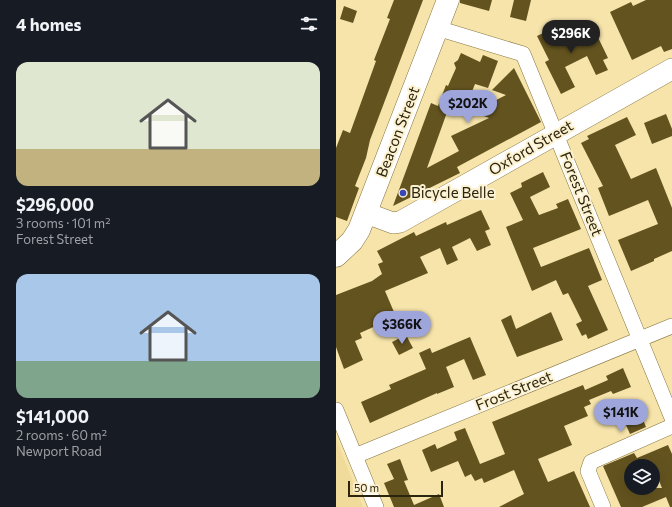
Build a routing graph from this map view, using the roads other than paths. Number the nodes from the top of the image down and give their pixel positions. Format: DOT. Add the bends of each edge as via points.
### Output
graph roads {
  1 [pos="448,0"];
  2 [pos="437,28"];
  3 [pos="672,69"];
  4 [pos="556,133"];
  5 [pos="366,213"];
  6 [pos="336,256"];
  7 [pos="672,326"];
  8 [pos="640,340"];
  9 [pos="336,410"];
  10 [pos="672,418"];
  11 [pos="672,426"];
  12 [pos="355,456"];
  13 [pos="376,507"];
  14 [pos="603,507"];
  1 -- 2 [label="main road, Beacon Street"];
  2 -- 4 [label="street, Forest Street" via="523,54"];
  2 -- 5 [label="main road, Beacon Street"];
  3 -- 4 [label="street, Oxford Street"];
  4 -- 5 [label="street, Oxford Street" via="400,222 393,224"];
  4 -- 8 [label="street, Forest Street"];
  5 -- 6 [label="main road, Beacon Street" via="356,236"];
  7 -- 8 [label="street, Frost Street"];
  8 -- 10 [label="street, Forest Street"];
  8 -- 12 [label="street, Frost Street"];
  9 -- 12 [label="street"];
  11 -- 14 [label="street" via="591,462 588,471"];
  12 -- 13 [label="street"];
}
